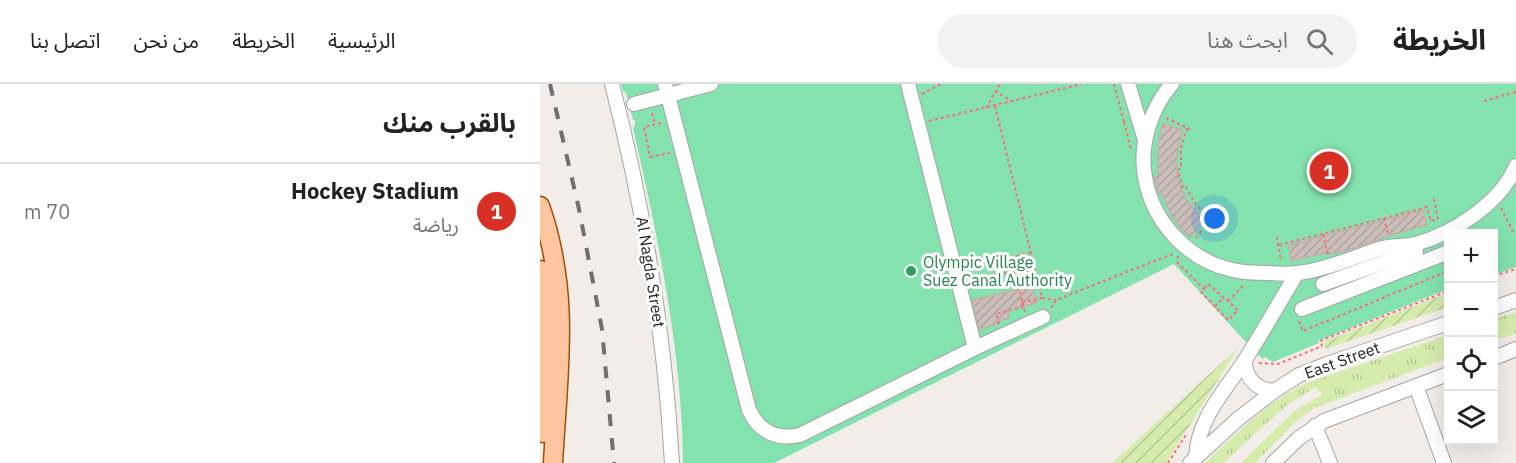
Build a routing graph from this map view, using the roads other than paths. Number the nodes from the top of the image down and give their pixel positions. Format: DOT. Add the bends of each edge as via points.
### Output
graph roads {
  1 [pos="612,84"];
  2 [pos="711,84"];
  3 [pos="908,84"];
  4 [pos="1128,84"];
  5 [pos="1172,84"];
  6 [pos="667,89"];
  7 [pos="627,106"];
  8 [pos="1145,142"];
  9 [pos="1516,166"];
  10 [pos="540,206"];
  11 [pos="1417,253"];
  12 [pos="1444,253"];
  13 [pos="1323,267"];
  14 [pos="540,270"];
  15 [pos="1297,273"];
  16 [pos="1323,284"];
  17 [pos="1329,298"];
  18 [pos="1516,300"];
  19 [pos="1498,307"];
  20 [pos="1302,309"];
  21 [pos="1043,317"];
  22 [pos="1444,325"];
  23 [pos="975,348"];
  24 [pos="1516,349"];
  25 [pos="1498,356"];
  26 [pos="1244,361"];
  27 [pos="543,364"];
  28 [pos="1444,376"];
  29 [pos="1416,386"];
  30 [pos="1274,391"];
  31 [pos="1315,426"];
  32 [pos="546,432"];
  33 [pos="1193,460"];
  34 [pos="542,463"];
  35 [pos="553,463"];
  36 [pos="672,463"];
  37 [pos="1274,463"];
  38 [pos="1330,463"];
  39 [pos="1444,463"];
  1 -- 7 [label="street, Al Nagda Street"];
  2 -- 6 [label="street"];
  3 -- 23 [label="street"];
  4 -- 8 [label="street"];
  5 -- 8 [label="street" via="1154,113"];
  6 -- 7 [label="street"];
  6 -- 23 [label="street" via="749,410 759,426 781,437 800,435"];
  7 -- 36 [label="street, Al Nagda Street" via="632,165 655,284"];
  8 -- 15 [label="street" via="1144,172 1151,201 1167,227 1188,248 1221,267 1245,272"];
  9 -- 11 [label="street" via="1496,198"];
  10 -- 32 [label="main road" via="555,263 561,317 560,371"];
  11 -- 12 [label="street"];
  11 -- 13 [label="street" via="1390,246"];
  11 -- 16 [label="street"];
  11 -- 17 [label="street"];
  13 -- 15 [label="street"];
  13 -- 16 [label="street"];
  14 -- 27 [label="main road" via="546,315"];
  15 -- 26 [label="street"];
  16 -- 17 [label="street"];
  17 -- 20 [label="street"];
  18 -- 19 [label="street"];
  21 -- 23 [label="street"];
  22 -- 30 [label="street, East Street" via="1313,369"];
  24 -- 25 [label="street"];
  26 -- 30 [label="street" via="1252,383"];
  26 -- 33 [label="street" via="1203,424"];
  27 -- 32 [label="main road"];
  28 -- 29 [label="street"];
  29 -- 31 [label="street"];
  29 -- 39 [label="street"];
  30 -- 33 [label="street, East Street"];
  31 -- 37 [label="street"];
  31 -- 38 [label="street"];
  32 -- 34 [label="main road"];
  32 -- 35 [label="main road"];
}
